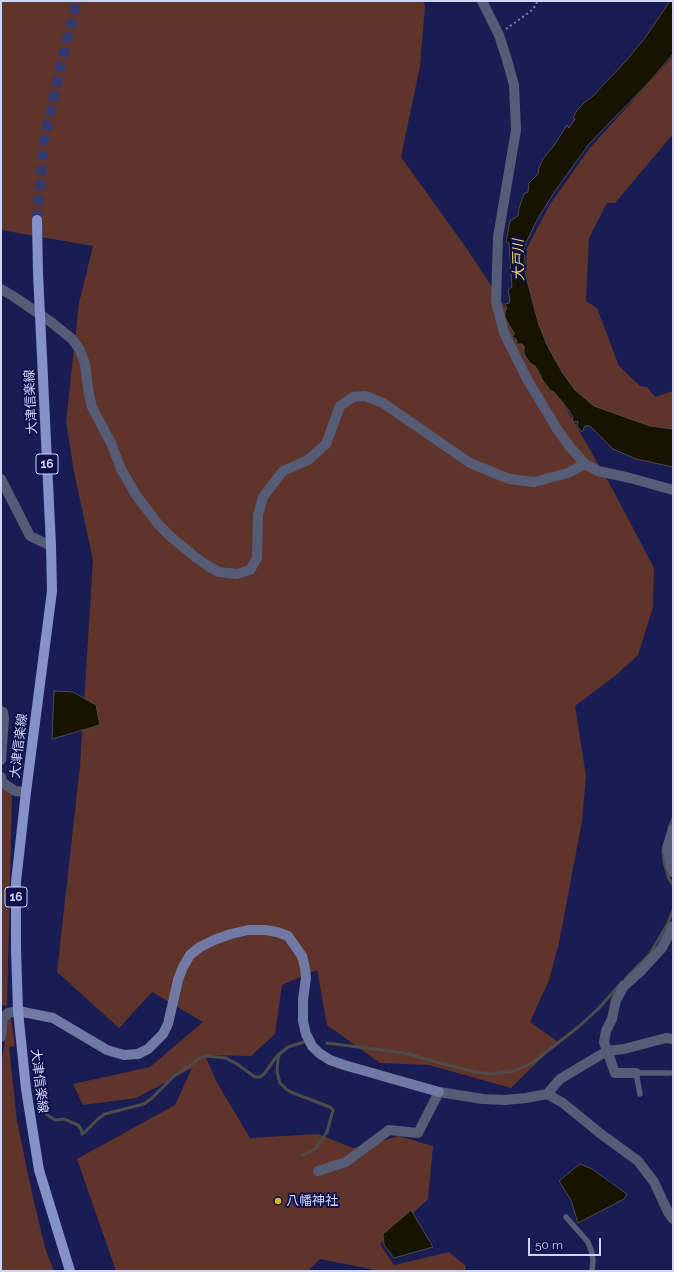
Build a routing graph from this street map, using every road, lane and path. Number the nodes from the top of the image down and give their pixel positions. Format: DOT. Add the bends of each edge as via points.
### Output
graph roads {
  1 [pos="482,1"];
  2 [pos="537,1"];
  3 [pos="499,35"];
  4 [pos="37,220"];
  5 [pos="1,289"];
  6 [pos="585,464"];
  7 [pos="1,479"];
  8 [pos="673,490"];
  9 [pos="51,546"];
  10 [pos="1,711"];
  11 [pos="1,760"];
  12 [pos="1,777"];
  13 [pos="26,792"];
  14 [pos="673,829"];
  15 [pos="673,872"];
  16 [pos="672,929"];
  17 [pos="18,1011"];
  18 [pos="1,1037"];
  19 [pos="673,1039"];
  20 [pos="607,1051"];
  21 [pos="636,1073"];
  22 [pos="670,1073"];
  23 [pos="438,1092"];
  24 [pos="547,1094"];
  25 [pos="640,1094"];
  26 [pos="318,1171"];
  27 [pos="566,1217"];
  28 [pos="673,1219"];
  29 [pos="70,1271"];
  30 [pos="592,1271"];
  1 -- 3 [label="street"];
  2 -- 3 [label="path" via="531,11"];
  3 -- 6 [label="street" via="514,85 516,130 498,237 496,302 504,333 527,379 557,429"];
  4 -- 9 [label="main road, 大津信楽線 / 16"];
  5 -- 6 [label="street" via="72,339 80,350 85,364 92,407 136,495 171,537 219,572 237,574 250,570 257,558 258,515 263,497 283,470 308,460 326,444 340,406 354,397 365,396 383,403 470,463 509,479 534,482 568,473"];
  6 -- 8 [label="street" via="598,471"];
  7 -- 9 [label="street" via="30,536"];
  9 -- 13 [label="main road, 大津信楽線 / 16" via="52,591"];
  10 -- 11 [label="street" via="4,718"];
  12 -- 13 [label="street" via="2,782 15,791"];
  13 -- 17 [label="main road, 大津信楽線 / 16" via="16,882"];
  14 -- 15 [label="street" via="667,848"];
  16 -- 20 [label="street" via="662,948 624,986 616,1000 604,1042"];
  17 -- 18 [label="street" via="8,1013 3,1018"];
  17 -- 23 [label="street" via="53,1018 107,1050 124,1055 138,1054 148,1049 163,1034 168,1024 178,980 190,955 200,947 231,934 248,930 278,932 288,936 302,956 306,978 303,1021 312,1046 319,1053 344,1065"];
  17 -- 29 [label="main road, 大津信楽線 / 16" via="26,1089 39,1170"];
  19 -- 20 [label="street" via="666,1038"];
  20 -- 21 [label="street" via="615,1072"];
  20 -- 24 [label="street" via="560,1079"];
  21 -- 22 [label="lane"];
  21 -- 25 [label="lane"];
  23 -- 24 [label="street" via="482,1099 526,1098"];
  23 -- 26 [label="street" via="418,1133 389,1130 346,1162"];
  24 -- 28 [label="street" via="563,1103 638,1161 654,1182"];
  27 -- 30 [label="lane" via="588,1242 592,1253"];
}
